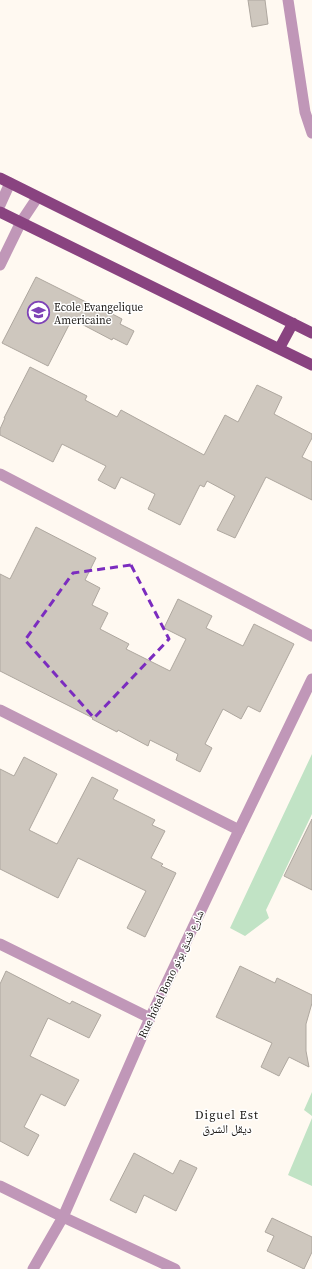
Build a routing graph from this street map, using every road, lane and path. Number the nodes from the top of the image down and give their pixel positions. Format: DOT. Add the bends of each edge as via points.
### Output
graph roads {
  1 [pos="288,0"];
  2 [pos="312,133"];
  3 [pos="0,178"];
  4 [pos="10,183"];
  5 [pos="37,198"];
  6 [pos="0,205"];
  7 [pos="0,212"];
  8 [pos="22,222"];
  9 [pos="0,265"];
  10 [pos="293,323"];
  11 [pos="312,333"];
  12 [pos="279,349"];
  13 [pos="312,365"];
  14 [pos="0,474"];
  15 [pos="312,636"];
  16 [pos="312,679"];
  17 [pos="0,710"];
  18 [pos="239,830"];
  19 [pos="0,944"];
  20 [pos="150,1018"];
  21 [pos="0,1186"];
  22 [pos="63,1217"];
  23 [pos="33,1269"];
  24 [pos="175,1269"];
  1 -- 2 [label="street" via="305,112"];
  3 -- 4 [label="main road"];
  4 -- 5 [label="main road"];
  4 -- 6 [label="street"];
  5 -- 8 [label="street"];
  5 -- 10 [label="main road"];
  7 -- 8 [label="main road"];
  8 -- 9 [label="street"];
  8 -- 12 [label="main road"];
  10 -- 11 [label="main road"];
  10 -- 12 [label="main road"];
  12 -- 13 [label="main road"];
  14 -- 15 [label="street"];
  16 -- 18 [label="street, Rue hôtel Bono شارع فندق بونو"];
  17 -- 18 [label="street"];
  18 -- 20 [label="street, Rue hôtel Bono شارع فندق بونو"];
  19 -- 20 [label="street"];
  20 -- 22 [label="street, Rue hôtel Bono شارع فندق بونو"];
  21 -- 22 [label="street"];
  22 -- 23 [label="street, Rue hôtel Bono شارع فندق بونو"];
  22 -- 24 [label="street"];
}
